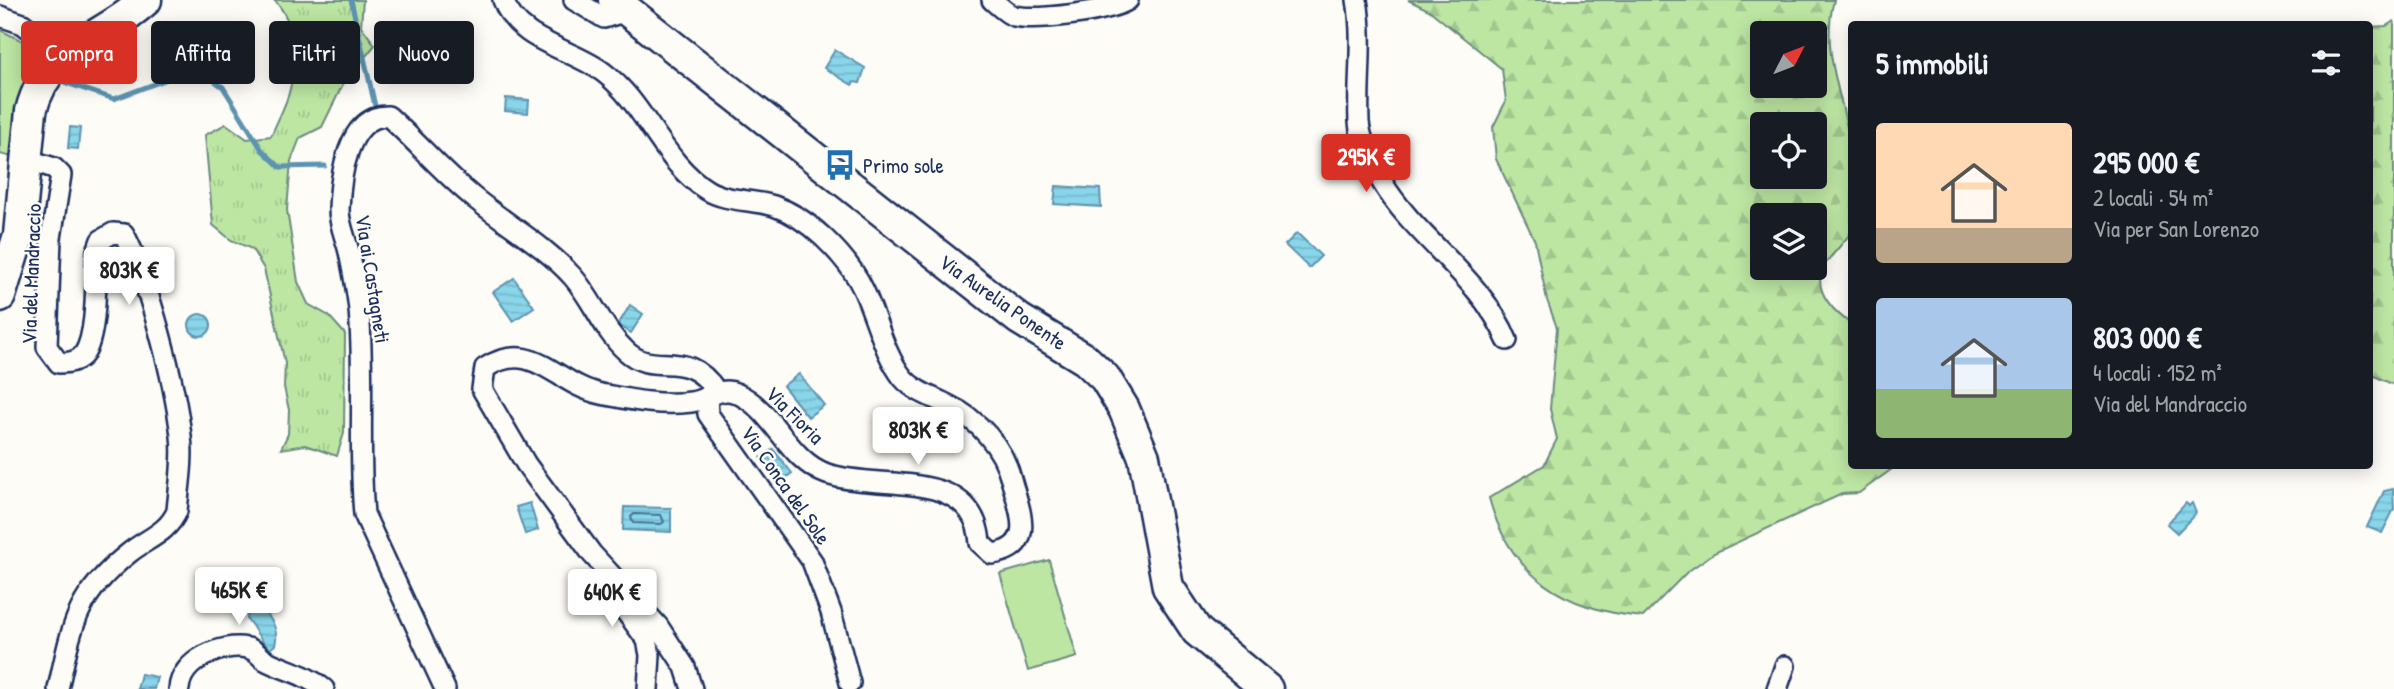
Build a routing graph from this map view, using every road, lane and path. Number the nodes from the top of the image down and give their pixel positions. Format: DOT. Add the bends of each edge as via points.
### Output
graph roads {
  1 [pos="146,0"];
  2 [pos="503,0"];
  3 [pos="574,0"];
  4 [pos="992,0"];
  5 [pos="1128,0"];
  6 [pos="1357,0"];
  7 [pos="621,5"];
  8 [pos="0,16"];
  9 [pos="121,21"];
  10 [pos="21,23"];
  11 [pos="40,84"];
  12 [pos="26,159"];
  13 [pos="0,296"];
  14 [pos="1507,340"];
  15 [pos="712,394"];
  16 [pos="628,593"];
  17 [pos="1784,666"];
  18 [pos="850,683"];
  19 [pos="58,689"];
  20 [pos="179,689"];
  21 [pos="324,689"];
  22 [pos="444,689"];
  23 [pos="648,689"];
  24 [pos="692,689"];
  25 [pos="1267,689"];
  26 [pos="1777,689"];
  1 -- 9 [label="main road"];
  2 -- 15 [label="street, Via Fioria" via="510,18 554,48 602,71 634,102 687,177 711,192 773,206 801,219 830,244 863,289 904,378 924,394 973,419 995,444 1018,503 1019,542 1011,551 992,554 980,543 971,509 956,495 825,473 794,452 749,400 733,391"];
  3 -- 7 [label="street" via="604,18"];
  4 -- 5 [label="street" via="1013,16 1071,14"];
  6 -- 14 [label="street" via="1361,21 1359,125 1381,182 1459,270"];
  7 -- 25 [label="main road, Via Aurelia Ponente" via="1018,319 1086,360 1104,378 1124,409 1144,457 1168,587 1197,631"];
  8 -- 10 [label="street"];
  11 -- 12 [label="main road"];
  12 -- 13 [label="main road" via="19,235"];
  12 -- 19 [label="street, Via del Mandraccio" via="61,174 51,237 47,347 51,355 59,363 69,363 84,354 91,334 97,251 101,240 113,233 124,234 164,353 181,438 173,522 129,553 92,589 75,615"];
  15 -- 16 [label="street, Via Fioria" via="671,405 591,392 521,355 502,357 485,368 482,389 526,464 592,554"];
  15 -- 18 [label="street, Via Conca del Sole" via="708,414 812,561"];
  15 -- 22 [label="street, Via ai Castagneti" via="707,377 677,362 647,364 627,352 575,280 550,254 473,197 388,116 375,116 363,124 348,150 338,213 359,308 364,514"];
  16 -- 23 [label="street" via="621,600 622,611 642,630 649,648"];
  16 -- 24 [label="street, Via Fioria" via="658,626 685,667"];
  17 -- 26 [label="street"];
  20 -- 21 [label="street" via="189,667 208,654 236,647 251,648"];
}
